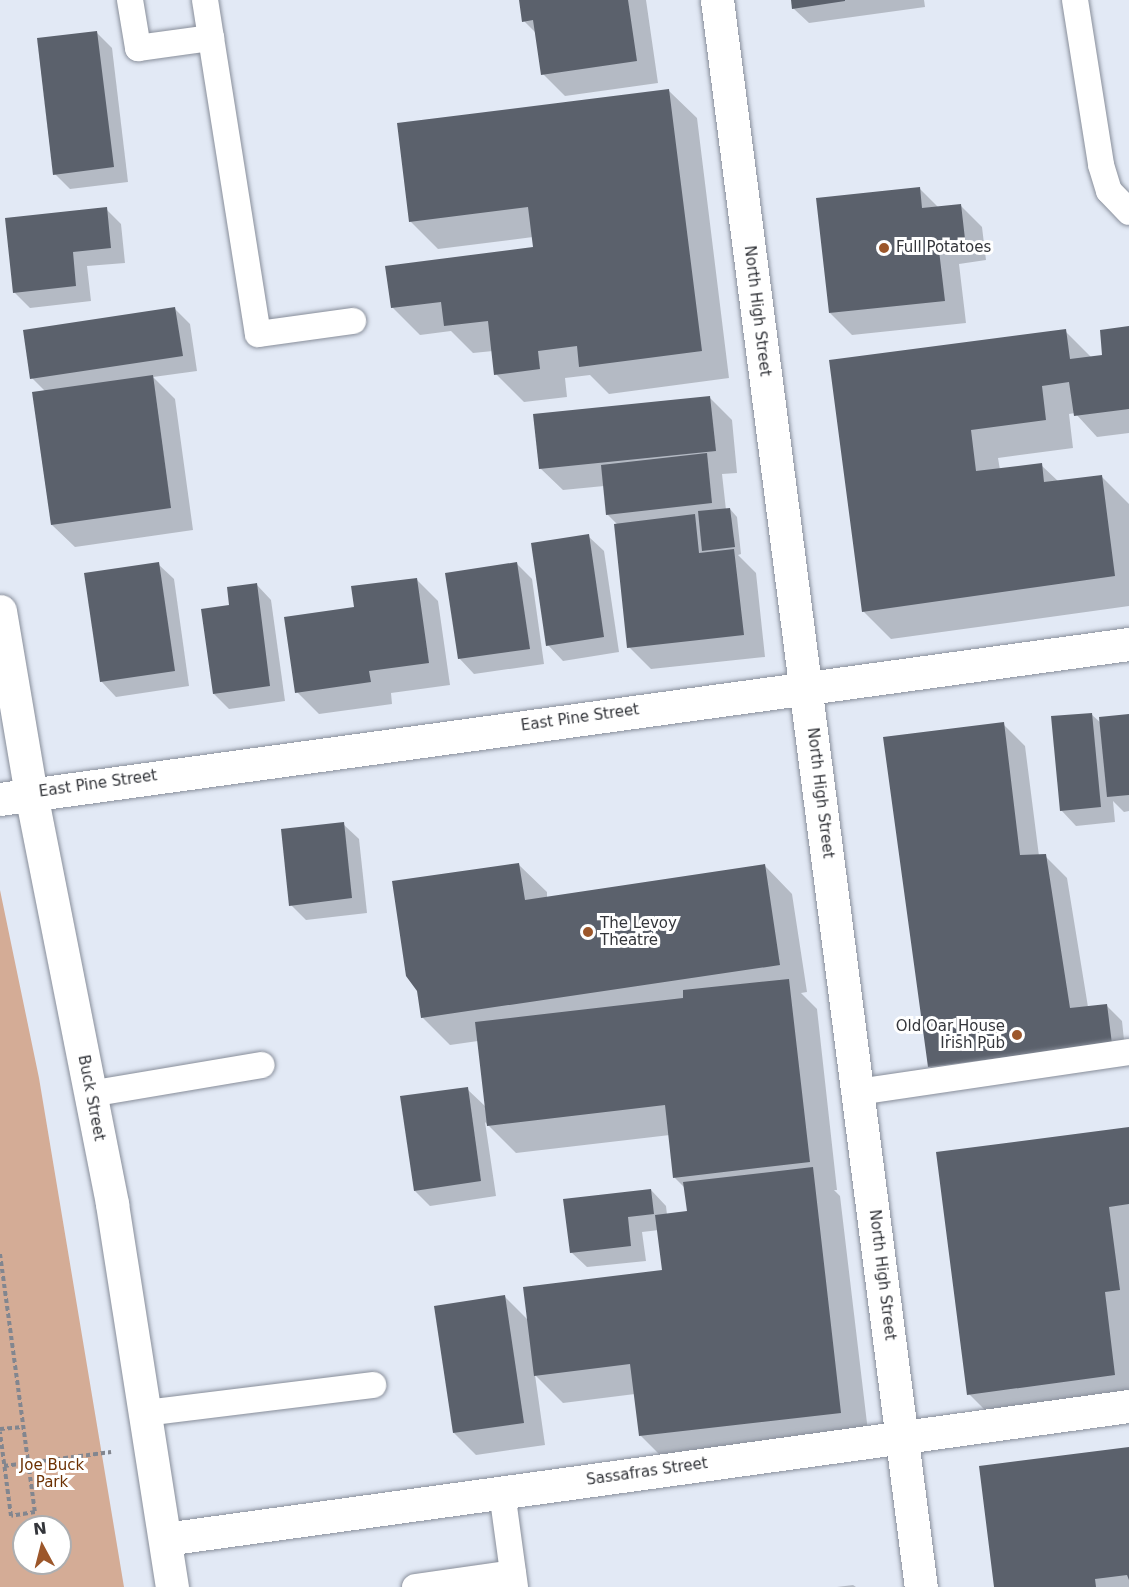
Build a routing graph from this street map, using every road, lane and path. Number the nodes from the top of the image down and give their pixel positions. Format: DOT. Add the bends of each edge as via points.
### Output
graph roads {
  1 [pos="130,0"];
  2 [pos="205,0"];
  3 [pos="717,0"];
  4 [pos="1075,0"];
  5 [pos="211,38"];
  6 [pos="1129,212"];
  7 [pos="353,321"];
  8 [pos="0,612"];
  9 [pos="1129,644"];
  10 [pos="806,687"];
  11 [pos="16,796"];
  12 [pos="1129,1052"];
  13 [pos="262,1065"];
  14 [pos="858,1092"];
  15 [pos="90,1094"];
  16 [pos="0,1254"];
  17 [pos="8,1311"];
  18 [pos="0,1312"];
  19 [pos="372,1385"];
  20 [pos="1129,1406"];
  21 [pos="145,1413"];
  22 [pos="23,1427"];
  23 [pos="0,1430"];
  24 [pos="902,1436"];
  25 [pos="114,1452"];
  26 [pos="28,1462"];
  27 [pos="4,1466"];
  28 [pos="502,1492"];
  29 [pos="165,1539"];
  30 [pos="514,1580"];
  31 [pos="172,1587"];
  32 [pos="415,1587"];
  33 [pos="921,1587"];
  1 -- 5 [label="lane" via="138,48"];
  2 -- 5 [label="lane"];
  3 -- 10 [label="street, North High Street"];
  4 -- 6 [label="lane" via="1101,165 1109,191"];
  5 -- 7 [label="lane" via="258,334"];
  8 -- 11 [label="street, Buck Street"];
  9 -- 10 [label="street, East Pine Street"];
  10 -- 11 [label="street, East Pine Street"];
  10 -- 14 [label="street, North High Street"];
  11 -- 15 [label="street, Buck Street"];
  12 -- 14 [label="lane"];
  13 -- 15 [label="lane"];
  14 -- 24 [label="street, North High Street"];
  15 -- 21 [label="street, Buck Street"];
  16 -- 17 [label="path"];
  17 -- 18 [label="path"];
  17 -- 22 [label="path"];
  19 -- 21 [label="lane"];
  20 -- 24 [label="street, Sassafras Street"];
  21 -- 29 [label="street, Buck Street"];
  22 -- 23 [label="path"];
  22 -- 26 [label="path"];
  23 -- 27 [label="path"];
  24 -- 28 [label="street, Sassafras Street"];
  24 -- 33 [label="street, North High Street"];
  25 -- 26 [label="path"];
  26 -- 27 [label="path"];
  26 -- 27 [label="path" via="35,1512 11,1516"];
  28 -- 29 [label="street, Sassafras Street"];
  28 -- 30 [label="lane"];
  29 -- 31 [label="street, Buck Street"];
  30 -- 32 [label="lane"];
}
